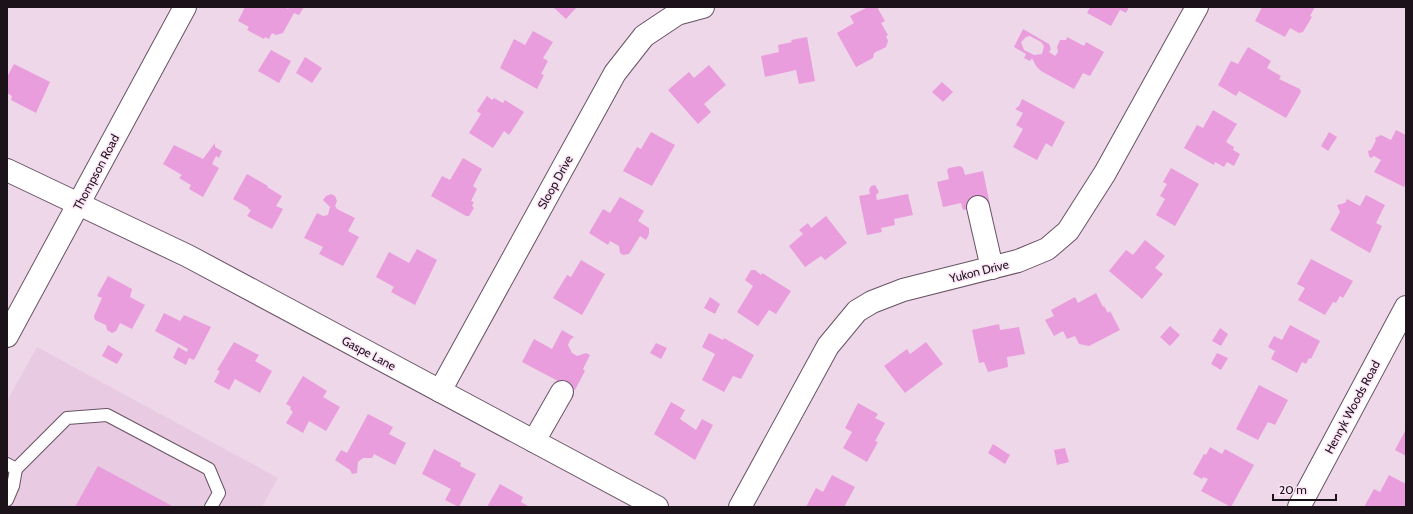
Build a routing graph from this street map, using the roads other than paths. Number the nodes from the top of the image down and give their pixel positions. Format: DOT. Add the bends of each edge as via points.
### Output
graph roads {
  1 [pos="185,7"];
  2 [pos="703,7"];
  3 [pos="1197,7"];
  4 [pos="7,170"];
  5 [pos="79,204"];
  6 [pos="978,207"];
  7 [pos="992,268"];
  8 [pos="1406,307"];
  9 [pos="7,336"];
  10 [pos="440,391"];
  11 [pos="562,392"];
  12 [pos="534,441"];
  13 [pos="12,466"];
  14 [pos="7,500"];
  15 [pos="211,507"];
  16 [pos="657,507"];
  17 [pos="740,507"];
  18 [pos="1299,507"];
  1 -- 5 [label="street, Thompson Road"];
  2 -- 10 [label="street, Sloop Drive" via="677,14 644,36 615,73"];
  3 -- 7 [label="street, Yukon Drive" via="1105,173 1068,231 1048,249"];
  4 -- 5 [label="street, Gaspe Lane"];
  5 -- 9 [label="street, Thompson Road"];
  5 -- 10 [label="street, Gaspe Lane" via="188,256"];
  6 -- 7 [label="street"];
  7 -- 17 [label="street, Yukon Drive" via="903,290 857,311 828,346"];
  8 -- 18 [label="street, Henryk Woods Road"];
  10 -- 12 [label="street, Gaspe Lane"];
  11 -- 12 [label="street"];
  12 -- 16 [label="street, Gaspe Lane"];
  13 -- 14 [label="lane" via="14,486"];
  13 -- 15 [label="lane" via="67,418 107,415 209,469 218,493"];
}
